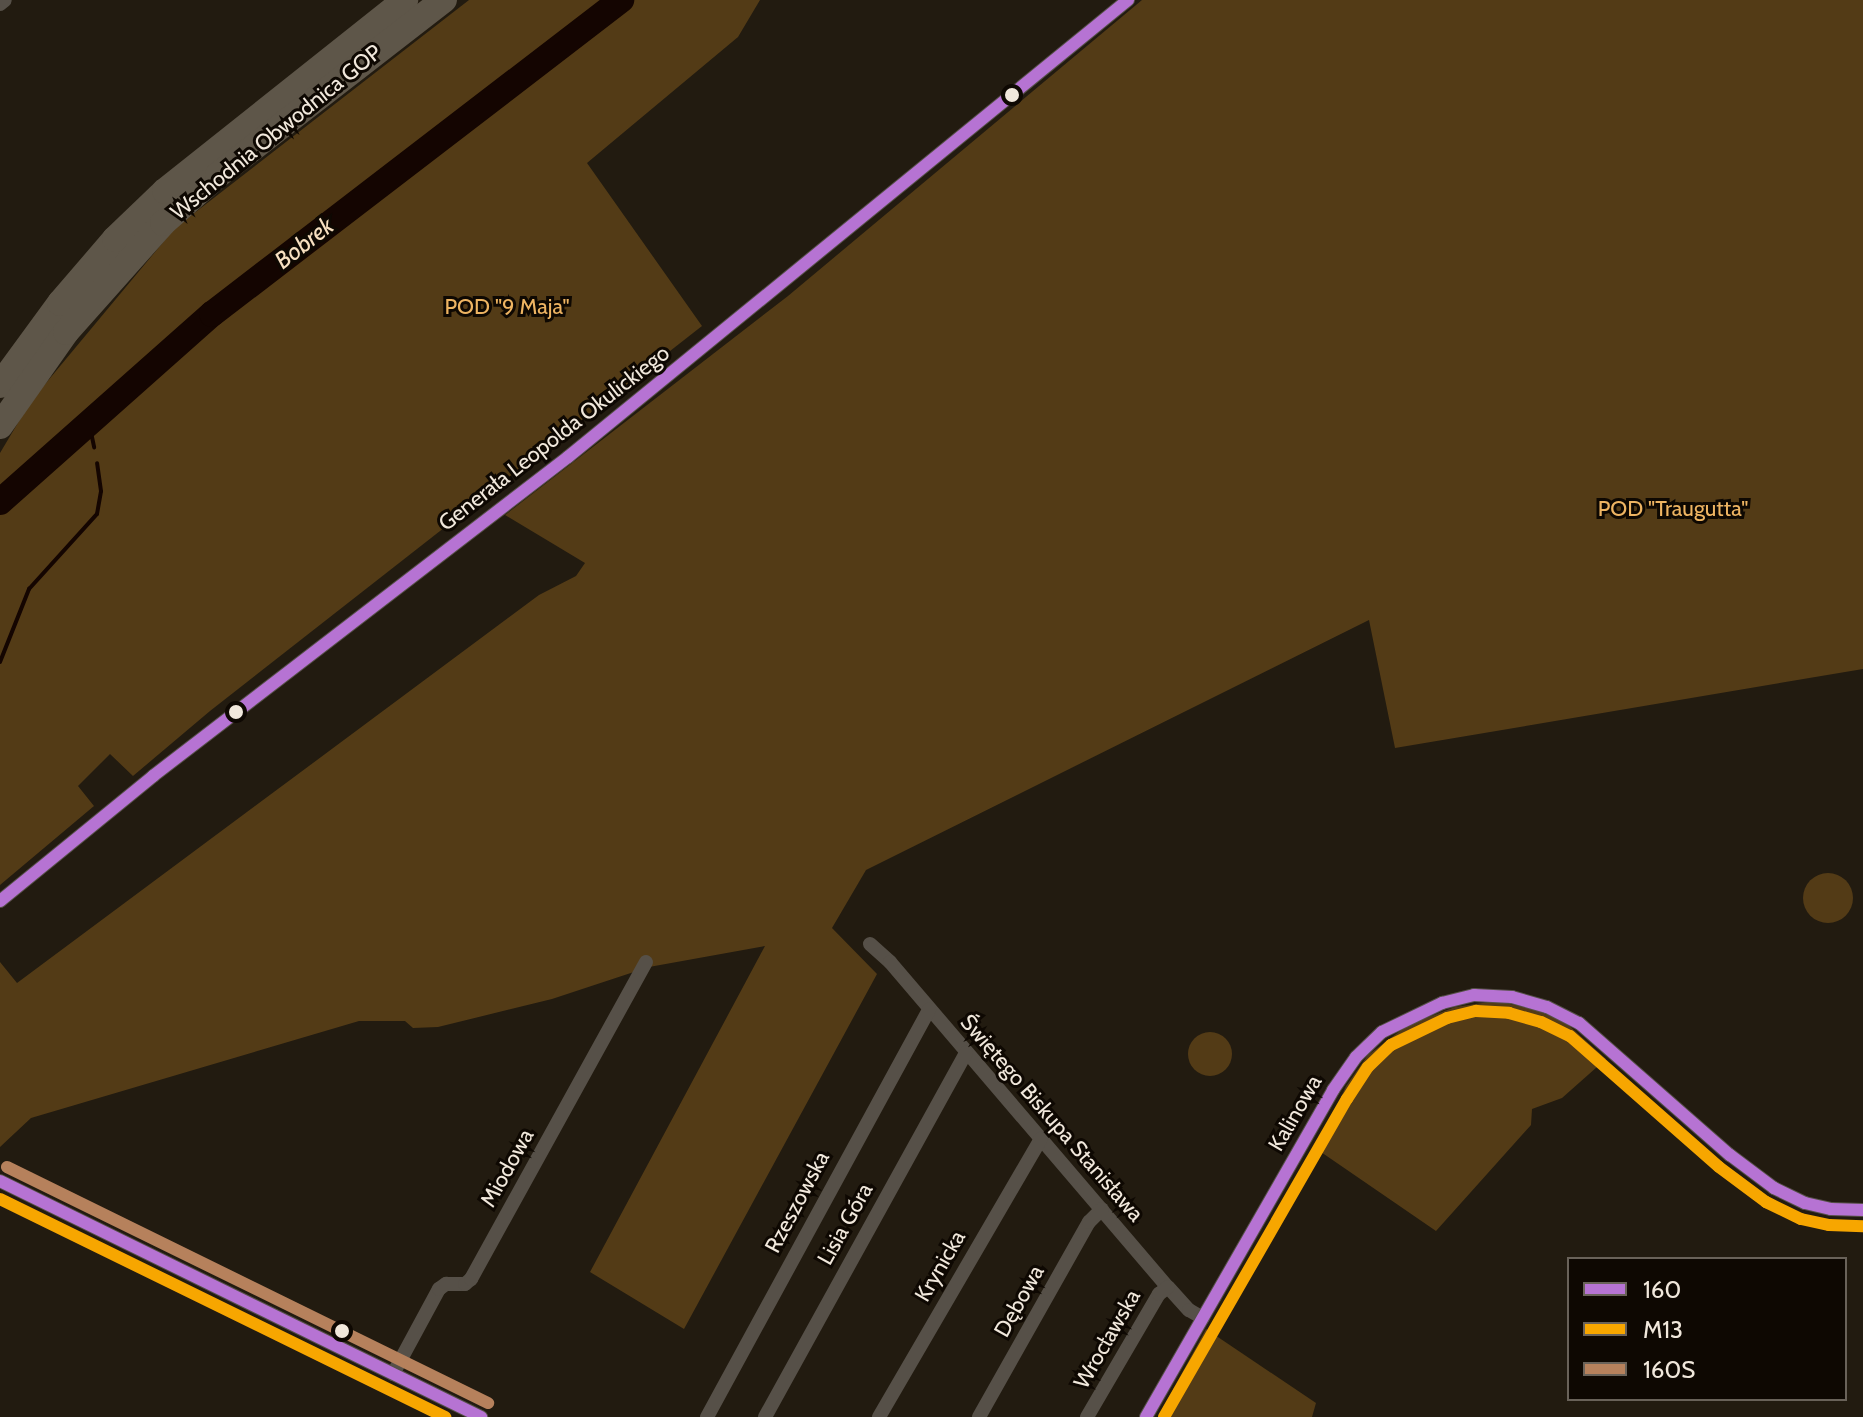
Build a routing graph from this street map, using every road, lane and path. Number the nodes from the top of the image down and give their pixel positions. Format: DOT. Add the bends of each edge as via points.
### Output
graph roads {
  1 [pos="405,0"];
  2 [pos="444,0"];
  3 [pos="1128,0"];
  4 [pos="0,385"];
  5 [pos="0,426"];
  6 [pos="0,901"];
  7 [pos="870,944"];
  8 [pos="646,962"];
  9 [pos="929,1009"];
  10 [pos="966,1053"];
  11 [pos="1041,1139"];
  12 [pos="0,1181"];
  13 [pos="1102,1209"];
  14 [pos="1863,1210"];
  15 [pos="1168,1287"];
  16 [pos="1203,1318"];
  17 [pos="393,1374"];
  18 [pos="481,1417"];
  19 [pos="707,1417"];
  20 [pos="765,1417"];
  21 [pos="879,1417"];
  22 [pos="979,1417"];
  23 [pos="1087,1417"];
  24 [pos="1146,1417"];
  1 -- 4 [label="highway, Wschodnia Obwodnica GOP" via="165,191 70,291"];
  2 -- 5 [label="highway, Wschodnia Obwodnica GOP" via="163,223 66,332"];
  3 -- 6 [label="street, Generała Leopolda Okulickiego" via="568,457 153,776"];
  7 -- 9 [label="street, Świętego Biskupa Stanisława"];
  8 -- 17 [label="street, Miodowa" via="471,1279 439,1289"];
  9 -- 10 [label="street, Świętego Biskupa Stanisława"];
  9 -- 19 [label="street, Rzeszowska"];
  10 -- 11 [label="street, Świętego Biskupa Stanisława"];
  10 -- 20 [label="street, Lisia Góra"];
  11 -- 13 [label="street, Świętego Biskupa Stanisława"];
  11 -- 21 [label="street, Krynicka"];
  12 -- 17 [label="street"];
  13 -- 15 [label="street, Świętego Biskupa Stanisława"];
  13 -- 22 [label="street, Dębowa" via="1089,1222"];
  14 -- 16 [label="street, Kalinowa" via="1805,1203 1752,1173 1579,1023 1512,997 1474,995 1410,1016 1382,1032 1356,1057"];
  15 -- 16 [label="street, Świętego Biskupa Stanisława"];
  15 -- 23 [label="street, Wrocławska"];
  16 -- 24 [label="street, Kalinowa"];
  17 -- 18 [label="street"];
}
